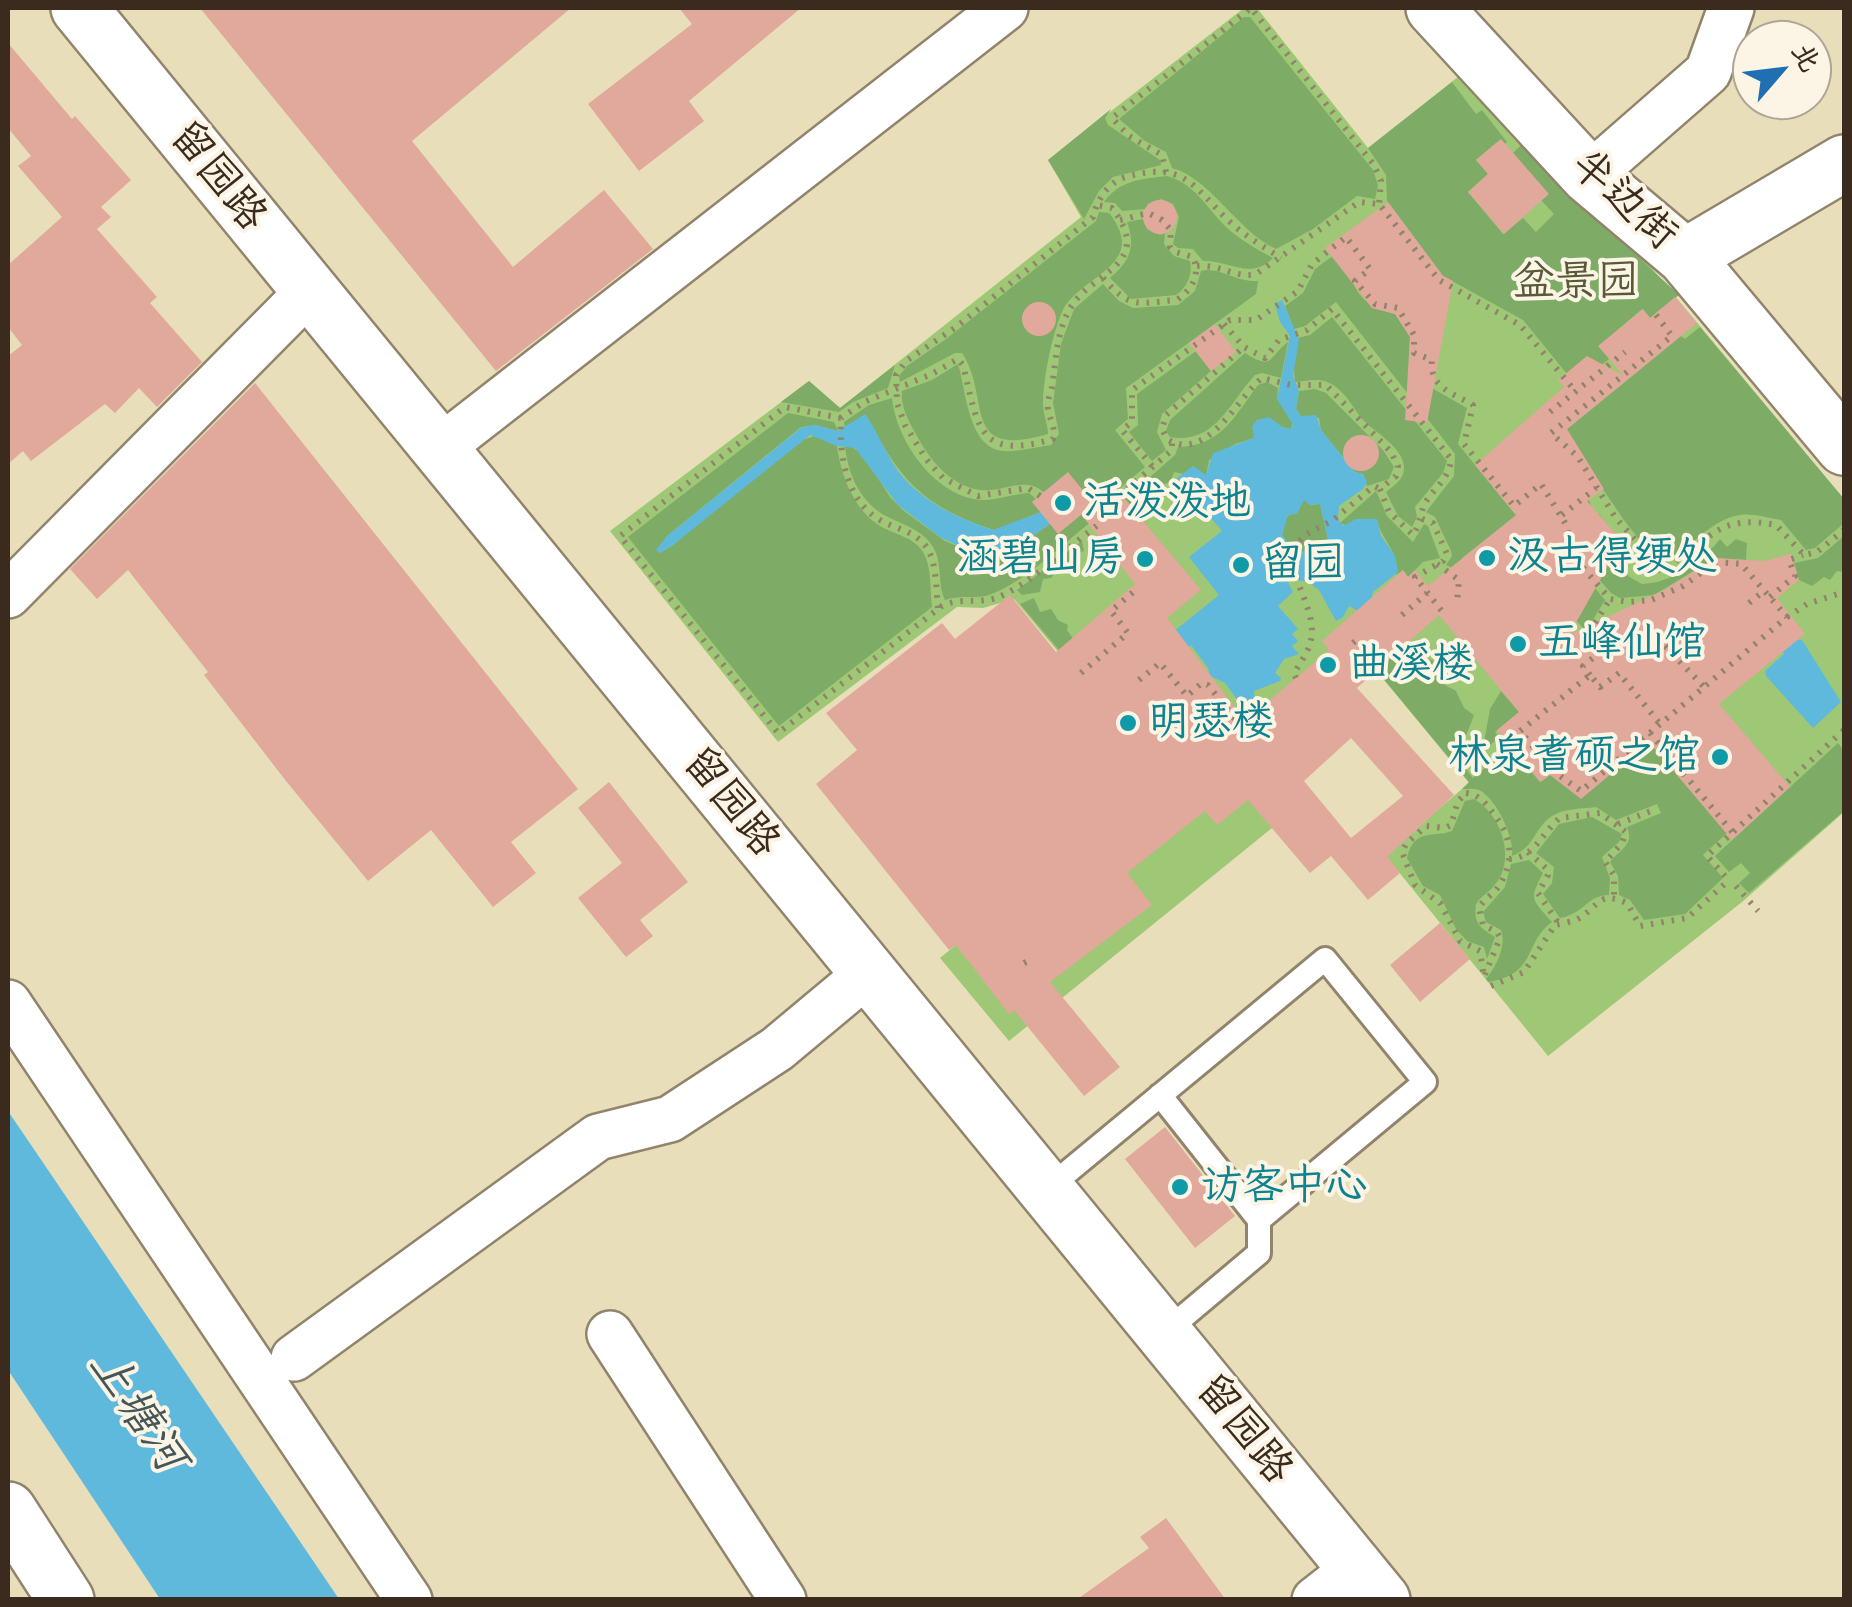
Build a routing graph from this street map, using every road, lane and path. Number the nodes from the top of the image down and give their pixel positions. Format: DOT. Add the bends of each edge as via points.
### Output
graph roads {
  1 [pos="78,8"];
  2 [pos="1005,8"];
  3 [pos="1434,8"];
  4 [pos="1731,8"];
  5 [pos="1844,162"];
  6 [pos="1166,172"];
  7 [pos="1589,176"];
  8 [pos="1379,204"];
  9 [pos="1096,205"];
  10 [pos="1120,220"];
  11 [pos="1685,257"];
  12 [pos="1281,258"];
  13 [pos="1197,266"];
  14 [pos="1103,278"];
  15 [pos="310,290"];
  16 [pos="1656,316"];
  17 [pos="1224,324"];
  18 [pos="1244,347"];
  19 [pos="1625,352"];
  20 [pos="895,390"];
  21 [pos="1576,392"];
  22 [pos="1550,412"];
  23 [pos="841,418"];
  24 [pos="1172,443"];
  25 [pos="1844,446"];
  26 [pos="440,448"];
  27 [pos="1152,466"];
  28 [pos="1596,488"];
  29 [pos="1380,489"];
  30 [pos="1040,496"];
  31 [pos="1562,516"];
  32 [pos="1422,519"];
  33 [pos="1844,530"];
  34 [pos="1804,555"];
  35 [pos="1437,564"];
  36 [pos="1138,588"];
  37 [pos="1844,592"];
  38 [pos="1427,594"];
  39 [pos="1767,594"];
  40 [pos="8,596"];
  41 [pos="1610,599"];
  42 [pos="1457,603"];
  43 [pos="1748,603"];
  44 [pos="938,610"];
  45 [pos="1444,614"];
  46 [pos="1402,615"];
  47 [pos="1787,617"];
  48 [pos="1353,643"];
  49 [pos="1665,646"];
  50 [pos="1376,649"];
  51 [pos="1082,673"];
  52 [pos="1590,675"];
  53 [pos="1296,678"];
  54 [pos="1138,680"];
  55 [pos="1704,687"];
  56 [pos="1238,723"];
  57 [pos="1660,724"];
  58 [pos="1844,730"];
  59 [pos="1650,732"];
  60 [pos="1540,755"];
  61 [pos="1553,771"];
  62 [pos="1656,809"];
  63 [pos="1617,825"];
  64 [pos="1733,832"];
  65 [pos="1528,852"];
  66 [pos="1509,859"];
  67 [pos="1736,886"];
  68 [pos="1614,898"];
  69 [pos="1758,911"];
  70 [pos="1559,924"];
  71 [pos="868,973"];
  72 [pos="1491,986"];
  73 [pos="8,1004"];
  74 [pos="1160,1095"];
  75 [pos="1047,1189"];
  76 [pos="1259,1220"];
  77 [pos="1164,1333"];
  78 [pos="610,1334"];
  79 [pos="294,1358"];
  80 [pos="8,1510"];
  81 [pos="1351,1589"];
  82 [pos="66,1600"];
  83 [pos="409,1600"];
  84 [pos="784,1600"];
  1 -- 15 [label="street, 留园路"];
  2 -- 26 [label="street"];
  3 -- 7 [label="street, 半边街"];
  4 -- 7 [label="street" via="1708,72"];
  5 -- 11 [label="street"];
  6 -- 8 [label="path" via="1162,154 1112,118 1251,8 1374,165"];
  6 -- 9 [label="path" via="1119,180"];
  6 -- 12 [label="path" via="1188,179 1239,229"];
  7 -- 11 [label="street, 半边街"];
  8 -- 12 [label="path" via="1360,202"];
  8 -- 21 [label="path" via="1439,280 1520,325"];
  9 -- 10 [label="path" via="1112,208"];
  9 -- 20 [label="path" via="1093,217 906,361"];
  10 -- 13 [label="path" via="1154,214 1171,230 1170,247 1194,257"];
  10 -- 14 [label="path" via="1126,251"];
  11 -- 25 [label="street, 半边街"];
  12 -- 13 [label="path" via="1247,276"];
  13 -- 14 [label="path" via="1178,300 1131,303"];
  14 -- 20 [label="path" via="1072,305 1058,336 1048,407 1053,439 1006,447 989,439 958,359"];
  15 -- 26 [label="street, 留园路"];
  15 -- 40 [label="street"];
  16 -- 28 [label="path" via="1672,336 1551,434 1578,457"];
  17 -- 18 [label="path"];
  17 -- 27 [label="path" via="1132,390 1132,422 1122,430"];
  17 -- 31 [label="path" via="1256,320 1298,292 1312,264 1346,238 1370,269 1356,281 1375,304 1398,308 1414,335 1414,352 1432,360 1436,384 1473,404 1464,444 1514,506 1541,484"];
  18 -- 24 [label="path" via="1166,415 1163,433"];
  18 -- 32 [label="path" via="1265,358 1280,340 1307,330 1332,309 1449,454 1451,468 1422,508"];
  19 -- 21 [label="path"];
  20 -- 23 [label="path"];
  20 -- 30 [label="path" via="912,438 943,478 978,496 1028,488"];
  21 -- 22 [label="path"];
  23 -- 44 [label="path" via="843,471 867,509 929,550"];
  23 -- 44 [label="path" via="785,407 620,536 778,734"];
  24 -- 27 [label="path"];
  24 -- 29 [label="path" via="1209,436 1258,380 1326,385 1391,452 1398,472"];
  26 -- 71 [label="street, 留园路"];
  27 -- 44 [label="path" via="1104,509 1099,524 1010,591"];
  28 -- 31 [label="path"];
  28 -- 34 [label="path" via="1646,564 1658,570 1734,522 1776,525"];
  29 -- 32 [label="path" via="1389,512 1413,535"];
  29 -- 53 [label="path" via="1374,486 1294,548 1296,583 1311,624"];
  31 -- 41 [label="path" via="1570,554"];
  32 -- 35 [label="path" via="1433,523 1446,552"];
  33 -- 34 [label="path"];
  34 -- 39 [label="path" via="1789,560 1794,576"];
  35 -- 38 [label="path" via="1415,578"];
  35 -- 42 [label="path" via="1459,580"];
  36 -- 51 [label="path" via="1111,612 1128,632"];
  37 -- 47 [label="path"];
  38 -- 45 [label="path"];
  38 -- 46 [label="path"];
  39 -- 41 [label="path" via="1741,564 1716,562 1661,597"];
  39 -- 43 [label="path"];
  39 -- 47 [label="path"];
  41 -- 52 [label="path" via="1593,626 1609,646 1582,666"];
  47 -- 55 [label="path"];
  48 -- 50 [label="path" via="1358,639 1370,654"];
  49 -- 55 [label="path"];
  52 -- 57 [label="path" via="1600,687 1619,674"];
  52 -- 60 [label="path" via="1520,731"];
  54 -- 56 [label="path" via="1160,663 1188,696 1208,685"];
  55 -- 57 [label="path"];
  57 -- 59 [label="path"];
  58 -- 64 [label="path"];
  59 -- 61 [label="path" via="1582,791"];
  59 -- 64 [label="path"];
  62 -- 63 [label="path"];
  63 -- 65 [label="path" via="1596,812 1564,816"];
  63 -- 68 [label="path" via="1624,839 1605,862 1614,875"];
  64 -- 68 [label="path" via="1707,856 1726,879 1687,918 1640,926 1628,903"];
  65 -- 66 [label="path"];
  65 -- 70 [label="path" via="1547,868 1538,893"];
  66 -- 66 [label="path" via="1502,825 1479,796 1466,793 1451,825 1426,826 1402,852 1416,886 1440,903 1460,942 1480,951 1484,977 1500,938 1483,925 1479,908 1499,886"];
  67 -- 69 [label="path"];
  68 -- 70 [label="path"];
  70 -- 72 [label="path" via="1524,972"];
  71 -- 75 [label="street, 留园路"];
  71 -- 79 [label="street" via="777,1050 670,1119 598,1137"];
  73 -- 83 [label="street"];
  74 -- 75 [label="lane"];
  74 -- 76 [label="lane"];
  74 -- 76 [label="lane" via="1325,959 1426,1082"];
  75 -- 77 [label="street, 留园路"];
  76 -- 77 [label="lane" via="1259,1252"];
  77 -- 81 [label="street, 留园路"];
  78 -- 84 [label="street"];
  80 -- 82 [label="street"];
}
